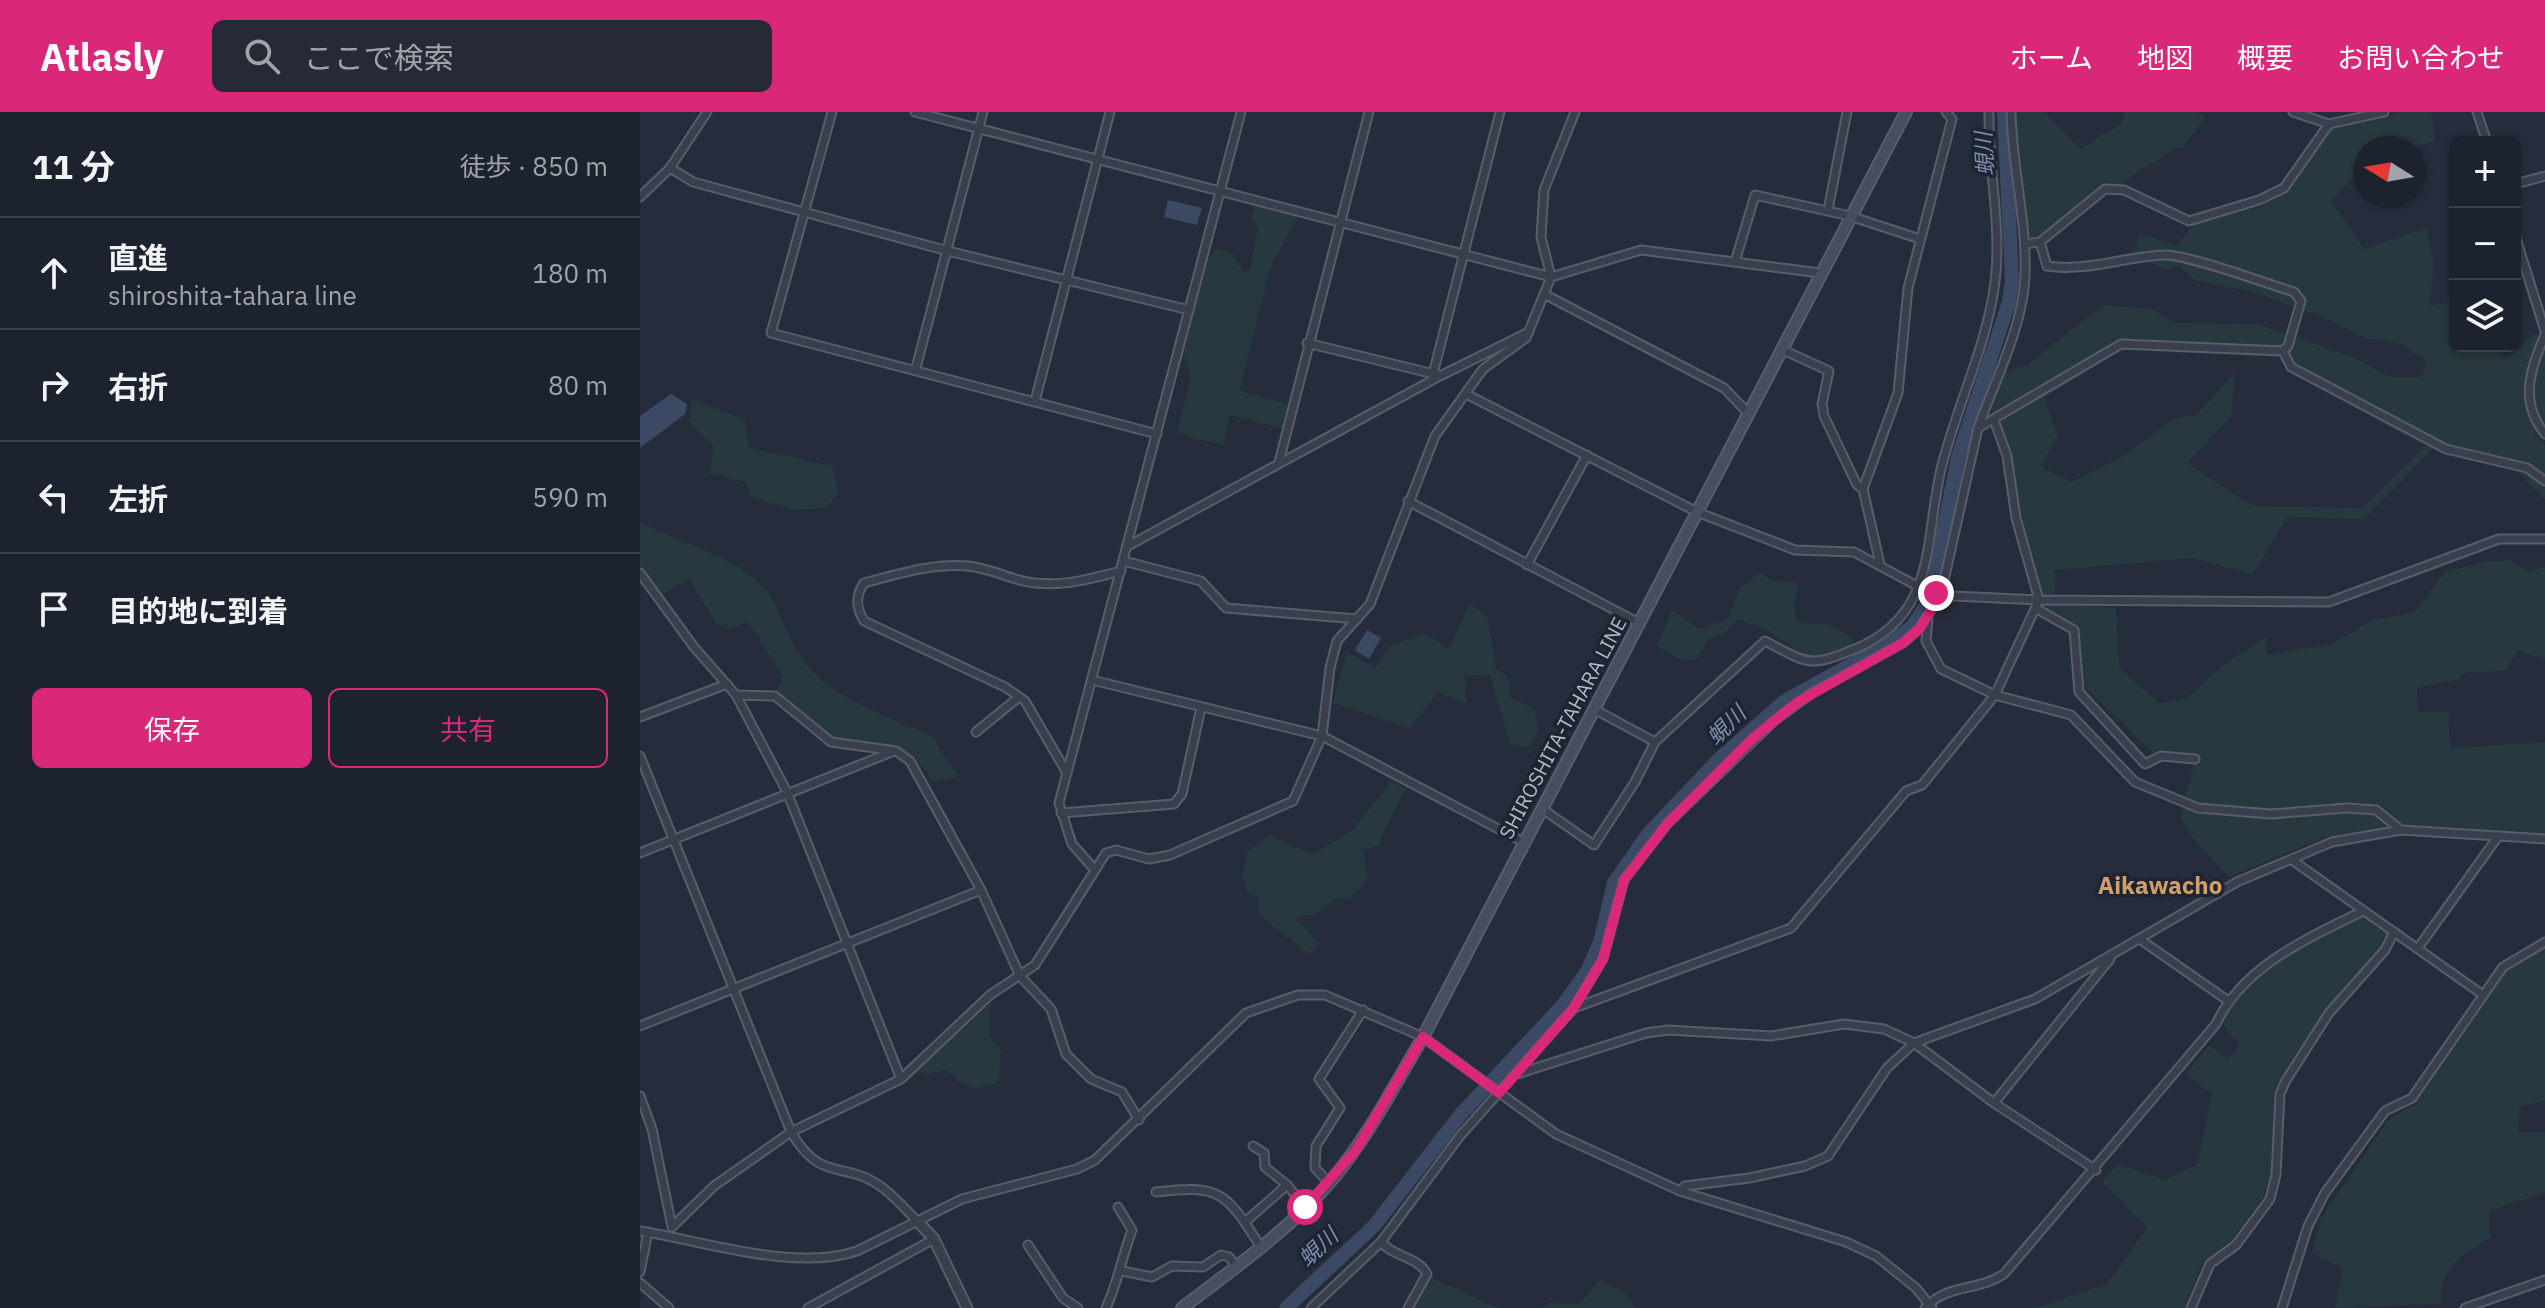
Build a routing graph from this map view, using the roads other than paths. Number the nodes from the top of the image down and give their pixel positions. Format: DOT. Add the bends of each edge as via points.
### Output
graph roads {
  1 [pos="707,112"];
  2 [pos="832,112"];
  3 [pos="915,112"];
  4 [pos="983,112"];
  5 [pos="1110,112"];
  6 [pos="1241,112"];
  7 [pos="1369,112"];
  8 [pos="1500,112"];
  9 [pos="1575,112"];
  10 [pos="1847,112"];
  11 [pos="1906,112"];
  12 [pos="1946,112"];
  13 [pos="1989,112"];
  14 [pos="2011,112"];
  15 [pos="2293,112"];
  16 [pos="2384,112"];
  17 [pos="2477,112"];
  18 [pos="2353,115"];
  19 [pos="2329,124"];
  20 [pos="979,130"];
  21 [pos="2485,136"];
  22 [pos="1097,161"];
  23 [pos="670,168"];
  24 [pos="2545,176"];
  25 [pos="2521,182"];
  26 [pos="1220,190"];
  27 [pos="640,197"];
  28 [pos="1828,210"];
  29 [pos="805,212"];
  30 [pos="1850,216"];
  31 [pos="1341,221"];
  32 [pos="1920,239"];
  33 [pos="2040,242"];
  34 [pos="2025,244"];
  35 [pos="948,251"];
  36 [pos="1464,253"];
  37 [pos="2521,255"];
  38 [pos="1735,262"];
  39 [pos="1820,273"];
  40 [pos="1551,277"];
  41 [pos="1068,281"];
  42 [pos="1544,294"];
  43 [pos="1189,310"];
  44 [pos="1529,332"];
  45 [pos="2545,333"];
  46 [pos="1307,343"];
  47 [pos="1781,349"];
  48 [pos="2283,351"];
  49 [pos="916,368"];
  50 [pos="1437,375"];
  51 [pos="1466,394"];
  52 [pos="1035,401"];
  53 [pos="1748,413"];
  54 [pos="1994,420"];
  55 [pos="1978,428"];
  56 [pos="1157,434"];
  57 [pos="2545,434"];
  58 [pos="1587,455"];
  59 [pos="1279,462"];
  60 [pos="2545,481"];
  61 [pos="1863,489"];
  62 [pos="1408,501"];
  63 [pos="1697,512"];
  64 [pos="2545,539"];
  65 [pos="1128,546"];
  66 [pos="1124,561"];
  67 [pos="1880,564"];
  68 [pos="1527,565"];
  69 [pos="1121,571"];
  70 [pos="640,573"];
  71 [pos="643,587"];
  72 [pos="1922,588"];
  73 [pos="1939,593"];
  74 [pos="2038,605"];
  75 [pos="1928,617"];
  76 [pos="1357,619"];
  77 [pos="1639,623"];
  78 [pos="1092,680"];
  79 [pos="727,684"];
  80 [pos="736,695"];
  81 [pos="1995,695"];
  82 [pos="1019,697"];
  83 [pos="1201,708"];
  84 [pos="1594,709"];
  85 [pos="640,717"];
  86 [pos="976,732"];
  87 [pos="1322,736"];
  88 [pos="1655,742"];
  89 [pos="896,751"];
  90 [pos="640,756"];
  91 [pos="2195,759"];
  92 [pos="1067,773"];
  93 [pos="787,792"];
  94 [pos="1541,808"];
  95 [pos="1061,813"];
  96 [pos="2401,830"];
  97 [pos="2497,838"];
  98 [pos="2545,839"];
  99 [pos="673,840"];
  100 [pos="1523,842"];
  101 [pos="640,853"];
  102 [pos="2292,860"];
  103 [pos="1095,870"];
  104 [pos="981,890"];
  105 [pos="2363,911"];
  106 [pos="2394,932"];
  107 [pos="2141,940"];
  108 [pos="2545,942"];
  109 [pos="848,943"];
  110 [pos="2418,948"];
  111 [pos="2114,954"];
  112 [pos="1020,976"];
  113 [pos="732,989"];
  114 [pos="2483,995"];
  115 [pos="2227,1000"];
  116 [pos="1573,1009"];
  117 [pos="1363,1010"];
  118 [pos="640,1026"];
  119 [pos="1423,1037"];
  120 [pos="1914,1043"];
  121 [pos="1517,1074"];
  122 [pos="901,1079"];
  123 [pos="1495,1091"];
  124 [pos="640,1096"];
  125 [pos="1994,1103"];
  126 [pos="1139,1120"];
  127 [pos="791,1132"];
  128 [pos="1253,1146"];
  129 [pos="2096,1170"];
  130 [pos="1329,1183"];
  131 [pos="1287,1185"];
  132 [pos="1680,1191"];
  133 [pos="1156,1192"];
  134 [pos="1118,1207"];
  135 [pos="1305,1207"];
  136 [pos="1245,1222"];
  137 [pos="919,1223"];
  138 [pos="673,1226"];
  139 [pos="644,1232"];
  140 [pos="669,1237"];
  141 [pos="934,1239"];
  142 [pos="1381,1242"];
  143 [pos="1028,1245"];
  144 [pos="1260,1246"];
  145 [pos="1237,1267"];
  146 [pos="1122,1271"];
  147 [pos="640,1272"];
  148 [pos="2545,1280"];
  149 [pos="640,1283"];
  150 [pos="1928,1307"];
  151 [pos="669,1308"];
  152 [pos="808,1308"];
  153 [pos="967,1308"];
  154 [pos="1078,1308"];
  155 [pos="1106,1308"];
  156 [pos="1182,1308"];
  157 [pos="1311,1308"];
  158 [pos="1408,1308"];
  159 [pos="2191,1308"];
  160 [pos="2282,1308"];
  161 [pos="2465,1308"];
  1 -- 23 [label="street"];
  2 -- 29 [label="street"];
  3 -- 20 [label="street"];
  4 -- 20 [label="street"];
  5 -- 22 [label="street"];
  6 -- 26 [label="street"];
  7 -- 31 [label="street"];
  8 -- 36 [label="street"];
  9 -- 40 [label="street" via="1544,190 1541,237"];
  10 -- 28 [label="street"];
  11 -- 30 [label="main road, SHIROSHITA-TAHARA LINE"];
  12 -- 32 [label="street" via="1952,119"];
  13 -- 72 [label="street" via="1995,282 1941,469"];
  14 -- 34 [label="street"];
  15 -- 19 [label="street"];
  16 -- 18 [label="street"];
  17 -- 21 [label="street"];
  18 -- 19 [label="street"];
  19 -- 33 [label="street" via="2284,188 2259,200 2189,221 2124,190 2105,189"];
  20 -- 22 [label="street"];
  20 -- 35 [label="street"];
  22 -- 26 [label="street"];
  22 -- 41 [label="street"];
  23 -- 27 [label="street"];
  23 -- 29 [label="street" via="693,182"];
  24 -- 25 [label="street"];
  26 -- 31 [label="street"];
  26 -- 43 [label="street"];
  28 -- 30 [label="street"];
  28 -- 38 [label="street" via="1755,195"];
  29 -- 35 [label="street"];
  29 -- 49 [label="street" via="771,333"];
  30 -- 32 [label="street"];
  30 -- 39 [label="main road, SHIROSHITA-TAHARA LINE"];
  31 -- 36 [label="street"];
  31 -- 46 [label="street"];
  32 -- 61 [label="street" via="1908,288 1898,393"];
  33 -- 34 [label="street"];
  33 -- 48 [label="street" via="2047,266 2072,270 2166,254 2294,292 2301,301"];
  34 -- 55 [label="street" via="2017,318"];
  35 -- 41 [label="street"];
  35 -- 49 [label="street"];
  36 -- 40 [label="street"];
  36 -- 50 [label="street"];
  37 -- 45 [label="street"];
  38 -- 39 [label="street"];
  38 -- 40 [label="street" via="1641,250"];
  39 -- 47 [label="main road, SHIROSHITA-TAHARA LINE"];
  40 -- 42 [label="street"];
  41 -- 43 [label="street"];
  41 -- 52 [label="street"];
  42 -- 44 [label="street"];
  42 -- 53 [label="street" via="1724,388"];
  43 -- 56 [label="street"];
  44 -- 50 [label="street"];
  44 -- 51 [label="street" via="1483,369"];
  45 -- 57 [label="street" via="2528,392 2531,414"];
  46 -- 50 [label="street"];
  46 -- 59 [label="street"];
  47 -- 53 [label="main road, SHIROSHITA-TAHARA LINE"];
  47 -- 61 [label="street" via="1829,371 1824,416"];
  48 -- 54 [label="street" via="2121,344"];
  48 -- 60 [label="street" via="2291,367 2446,449 2527,468"];
  49 -- 52 [label="street"];
  50 -- 59 [label="street"];
  51 -- 58 [label="street"];
  51 -- 62 [label="street" via="1435,436"];
  52 -- 56 [label="street"];
  53 -- 63 [label="main road, SHIROSHITA-TAHARA LINE"];
  54 -- 55 [label="street"];
  54 -- 74 [label="street" via="2007,456"];
  55 -- 73 [label="street"];
  56 -- 65 [label="street"];
  58 -- 63 [label="street"];
  58 -- 68 [label="street"];
  59 -- 65 [label="street"];
  61 -- 67 [label="street"];
  62 -- 68 [label="street"];
  62 -- 76 [label="street" via="1370,604"];
  63 -- 67 [label="street" via="1795,550 1854,552"];
  63 -- 77 [label="main road, SHIROSHITA-TAHARA LINE"];
  64 -- 74 [label="street" via="2499,539 2329,602"];
  65 -- 66 [label="street"];
  66 -- 69 [label="street"];
  66 -- 76 [label="street" via="1201,581 1226,608"];
  67 -- 72 [label="street"];
  68 -- 77 [label="street"];
  69 -- 78 [label="street"];
  69 -- 82 [label="street" via="1077,583 1043,584 989,568 919,569 864,583 857,592 864,621"];
  70 -- 71 [label="street"];
  71 -- 79 [label="street"];
  72 -- 73 [label="street"];
  72 -- 88 [label="street" via="1898,623 1867,643 1818,663 1765,641"];
  73 -- 74 [label="street"];
  73 -- 75 [label="street"];
  74 -- 81 [label="street"];
  74 -- 91 [label="street" via="2074,630 2079,692 2145,764 2161,756"];
  75 -- 81 [label="street" via="1926,641 1941,669"];
  75 -- 116 [label="street" via="1903,643 1812,693 1775,720 1668,823 1624,880 1603,959"];
  76 -- 87 [label="street" via="1337,641"];
  77 -- 84 [label="main road, SHIROSHITA-TAHARA LINE"];
  78 -- 83 [label="street"];
  78 -- 92 [label="street"];
  79 -- 80 [label="street"];
  79 -- 85 [label="street"];
  80 -- 89 [label="street" via="775,696 831,742"];
  80 -- 93 [label="street"];
  81 -- 96 [label="street" via="2071,715 2135,782 2198,808 2271,814 2376,810"];
  81 -- 116 [label="street" via="1922,785 1906,791 1791,928"];
  82 -- 86 [label="street"];
  82 -- 92 [label="street"];
  83 -- 87 [label="street"];
  83 -- 95 [label="street" via="1182,794 1174,804"];
  84 -- 88 [label="street"];
  84 -- 94 [label="main road, SHIROSHITA-TAHARA LINE"];
  87 -- 100 [label="street"];
  87 -- 103 [label="street" via="1293,801 1170,855 1149,859 1116,850 1106,853"];
  88 -- 94 [label="street" via="1594,845"];
  89 -- 93 [label="street"];
  89 -- 104 [label="street" via="910,761 929,789"];
  90 -- 99 [label="street"];
  92 -- 95 [label="street"];
  93 -- 99 [label="street"];
  93 -- 109 [label="street"];
  94 -- 100 [label="main road, SHIROSHITA-TAHARA LINE"];
  95 -- 103 [label="street" via="1072,844"];
  96 -- 97 [label="street"];
  96 -- 102 [label="street" via="2332,842"];
  97 -- 98 [label="street"];
  97 -- 110 [label="street"];
  99 -- 101 [label="street"];
  99 -- 113 [label="street"];
  100 -- 119 [label="main road, SHIROSHITA-TAHARA LINE"];
  102 -- 105 [label="street"];
  102 -- 107 [label="street" via="2237,882"];
  103 -- 112 [label="street" via="1063,926 1035,965"];
  104 -- 109 [label="street"];
  104 -- 112 [label="street"];
  105 -- 106 [label="street"];
  105 -- 115 [label="street" via="2302,941"];
  106 -- 110 [label="street"];
  106 -- 159 [label="street" via="2385,950 2329,1013 2285,1082 2270,1199 2236,1245 2210,1264"];
  107 -- 111 [label="street"];
  107 -- 115 [label="street"];
  108 -- 114 [label="street" via="2503,967"];
  109 -- 113 [label="street"];
  109 -- 122 [label="street"];
  110 -- 114 [label="street"];
  111 -- 120 [label="street" via="2035,999"];
  111 -- 125 [label="street"];
  112 -- 122 [label="street" via="990,995"];
  112 -- 126 [label="street" via="1051,1009 1066,1054 1091,1079 1122,1092"];
  113 -- 118 [label="street"];
  113 -- 127 [label="street"];
  114 -- 160 [label="street" via="2412,1098 2385,1111 2325,1193 2308,1226"];
  115 -- 129 [label="street" via="2216,1024"];
  116 -- 121 [label="street"];
  117 -- 119 [label="street"];
  117 -- 126 [label="street" via="1325,995 1298,995 1246,1013"];
  117 -- 130 [label="street" via="1319,1079 1340,1108 1316,1146 1315,1168"];
  119 -- 123 [label="street"];
  119 -- 130 [label="main road, SHIROSHITA-TAHARA LINE" via="1374,1122"];
  120 -- 121 [label="street" via="1884,1029 1844,1024 1771,1036 1668,1030"];
  120 -- 125 [label="street"];
  120 -- 132 [label="street" via="1887,1068 1828,1156 1805,1166"];
  121 -- 123 [label="street"];
  122 -- 127 [label="street"];
  123 -- 132 [label="street" via="1556,1134"];
  123 -- 142 [label="street"];
  124 -- 138 [label="street"];
  125 -- 129 [label="street"];
  126 -- 137 [label="street" via="1095,1160 1077,1169 962,1199"];
  127 -- 137 [label="street" via="804,1153 819,1164 882,1187"];
  127 -- 138 [label="street" via="714,1186"];
  128 -- 131 [label="street" via="1264,1153 1265,1167"];
  129 -- 150 [label="street" via="2004,1274 1992,1282 1939,1294"];
  130 -- 135 [label="main road, SHIROSHITA-TAHARA LINE"];
  131 -- 135 [label="street"];
  131 -- 136 [label="street"];
  132 -- 150 [label="street" via="1876,1256 1916,1288"];
  133 -- 136 [label="street" via="1197,1187 1215,1192"];
  134 -- 146 [label="street" via="1132,1230"];
  135 -- 144 [label="main road, SHIROSHITA-TAHARA LINE"];
  136 -- 144 [label="street"];
  137 -- 140 [label="street" via="857,1251 824,1259"];
  137 -- 141 [label="street"];
  138 -- 140 [label="street"];
  139 -- 140 [label="street"];
  139 -- 147 [label="street"];
  141 -- 152 [label="street"];
  141 -- 153 [label="street"];
  142 -- 157 [label="street"];
  142 -- 158 [label="street" via="1427,1274"];
  143 -- 154 [label="street" via="1063,1298"];
  144 -- 145 [label="main road, SHIROSHITA-TAHARA LINE"];
  145 -- 146 [label="street" via="1221,1255 1203,1267 1172,1266 1152,1277"];
  145 -- 156 [label="main road, SHIROSHITA-TAHARA LINE"];
  146 -- 155 [label="street"];
  148 -- 161 [label="street"];
  149 -- 151 [label="street"];
}
